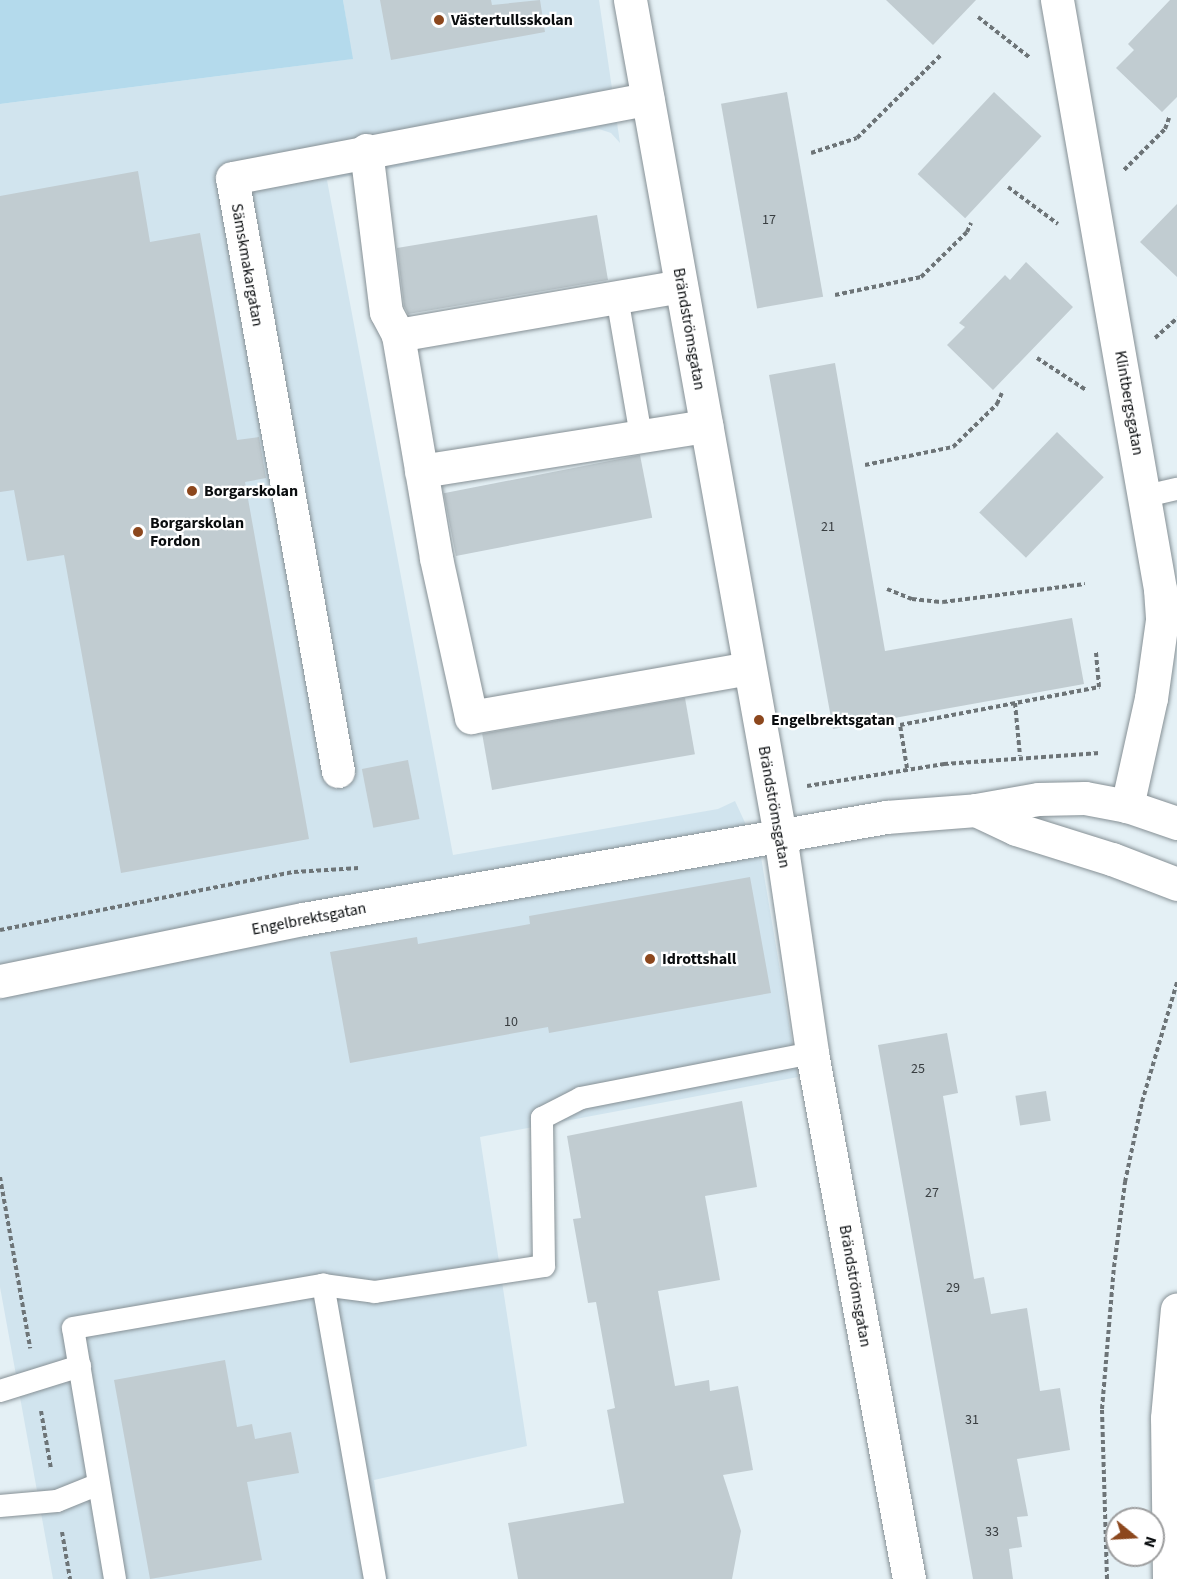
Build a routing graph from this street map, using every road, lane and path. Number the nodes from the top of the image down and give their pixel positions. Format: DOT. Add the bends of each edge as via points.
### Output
graph roads {
  1 [pos="630,0"];
  2 [pos="1057,0"];
  3 [pos="941,55"];
  4 [pos="648,99"];
  5 [pos="1169,118"];
  6 [pos="366,150"];
  7 [pos="811,153"];
  8 [pos="1090,185"];
  9 [pos="971,223"];
  10 [pos="681,286"];
  11 [pos="836,295"];
  12 [pos="617,297"];
  13 [pos="398,335"];
  14 [pos="1002,393"];
  15 [pos="706,426"];
  16 [pos="641,436"];
  17 [pos="865,465"];
  18 [pos="421,471"];
  19 [pos="1177,489"];
  20 [pos="1146,496"];
  21 [pos="1085,584"];
  22 [pos="887,588"];
  23 [pos="1096,652"];
  24 [pos="749,668"];
  25 [pos="1015,703"];
  26 [pos="1020,756"];
  27 [pos="1138,759"];
  28 [pos="907,768"];
  29 [pos="338,771"];
  30 [pos="800,787"];
  31 [pos="1127,806"];
  32 [pos="976,810"];
  33 [pos="1177,823"];
  34 [pos="780,835"];
  35 [pos="1177,884"];
  36 [pos="0,981"];
  37 [pos="1177,982"];
  38 [pos="812,1053"];
  39 [pos="323,1285"];
  40 [pos="1177,1309"];
  41 [pos="80,1366"];
  42 [pos="0,1391"];
  43 [pos="99,1484"];
  44 [pos="0,1506"];
  45 [pos="116,1579"];
  46 [pos="375,1579"];
  47 [pos="909,1579"];
  48 [pos="1107,1579"];
  49 [pos="1169,1579"];
  1 -- 4 [label="street, Brändströmsgatan"];
  2 -- 8 [label="street, Klintbergsgatan"];
  3 -- 7 [label="path" via="857,138"];
  4 -- 6 [label="street, Sämskmakargatan"];
  4 -- 10 [label="street, Brändströmsgatan"];
  5 -- 8 [label="path" via="1165,129 1119,173"];
  6 -- 13 [label="street" via="386,312"];
  6 -- 29 [label="street, Sämskmakargatan" via="232,178"];
  8 -- 20 [label="street, Klintbergsgatan"];
  9 -- 11 [label="path" via="967,232 921,277"];
  10 -- 12 [label="street"];
  10 -- 15 [label="street, Brändströmsgatan"];
  12 -- 13 [label="street"];
  12 -- 16 [label="lane"];
  13 -- 18 [label="street"];
  14 -- 17 [label="path" via="997,404 953,447"];
  15 -- 16 [label="street"];
  15 -- 24 [label="street, Brändströmsgatan"];
  16 -- 18 [label="street"];
  18 -- 24 [label="street" via="471,717"];
  19 -- 20 [label="lane"];
  20 -- 27 [label="street, Klintbergsgatan" via="1162,620"];
  21 -- 22 [label="path" via="944,602 912,598"];
  23 -- 25 [label="path" via="1099,687"];
  24 -- 34 [label="street, Brändströmsgatan"];
  25 -- 26 [label="path"];
  25 -- 28 [label="path" via="900,725"];
  26 -- 27 [label="path" via="1107,753"];
  26 -- 28 [label="path"];
  27 -- 31 [label="street, Klintbergsgatan"];
  28 -- 30 [label="path"];
  31 -- 32 [label="street, Engelbrektsgatan" via="1085,798 1038,800"];
  31 -- 33 [label="street, Engelbrektsgatan"];
  32 -- 34 [label="street, Engelbrektsgatan" via="886,817"];
  32 -- 35 [label="street, Engelbrektsgatan" via="1016,829"];
  34 -- 36 [label="street, Engelbrektsgatan" via="303,919"];
  34 -- 38 [label="street, Brändströmsgatan"];
  37 -- 48 [label="path" via="1142,1102 1125,1182 1114,1267 1102,1408"];
  38 -- 39 [label="lane" via="581,1098 542,1118 544,1266 375,1292"];
  38 -- 47 [label="street, Brändströmsgatan"];
  39 -- 41 [label="lane" via="73,1328"];
  39 -- 46 [label="lane"];
  40 -- 49 [label="street" via="1167,1418"];
  41 -- 42 [label="lane"];
  41 -- 43 [label="lane"];
  43 -- 44 [label="lane" via="57,1501"];
  43 -- 45 [label="lane"];
}
